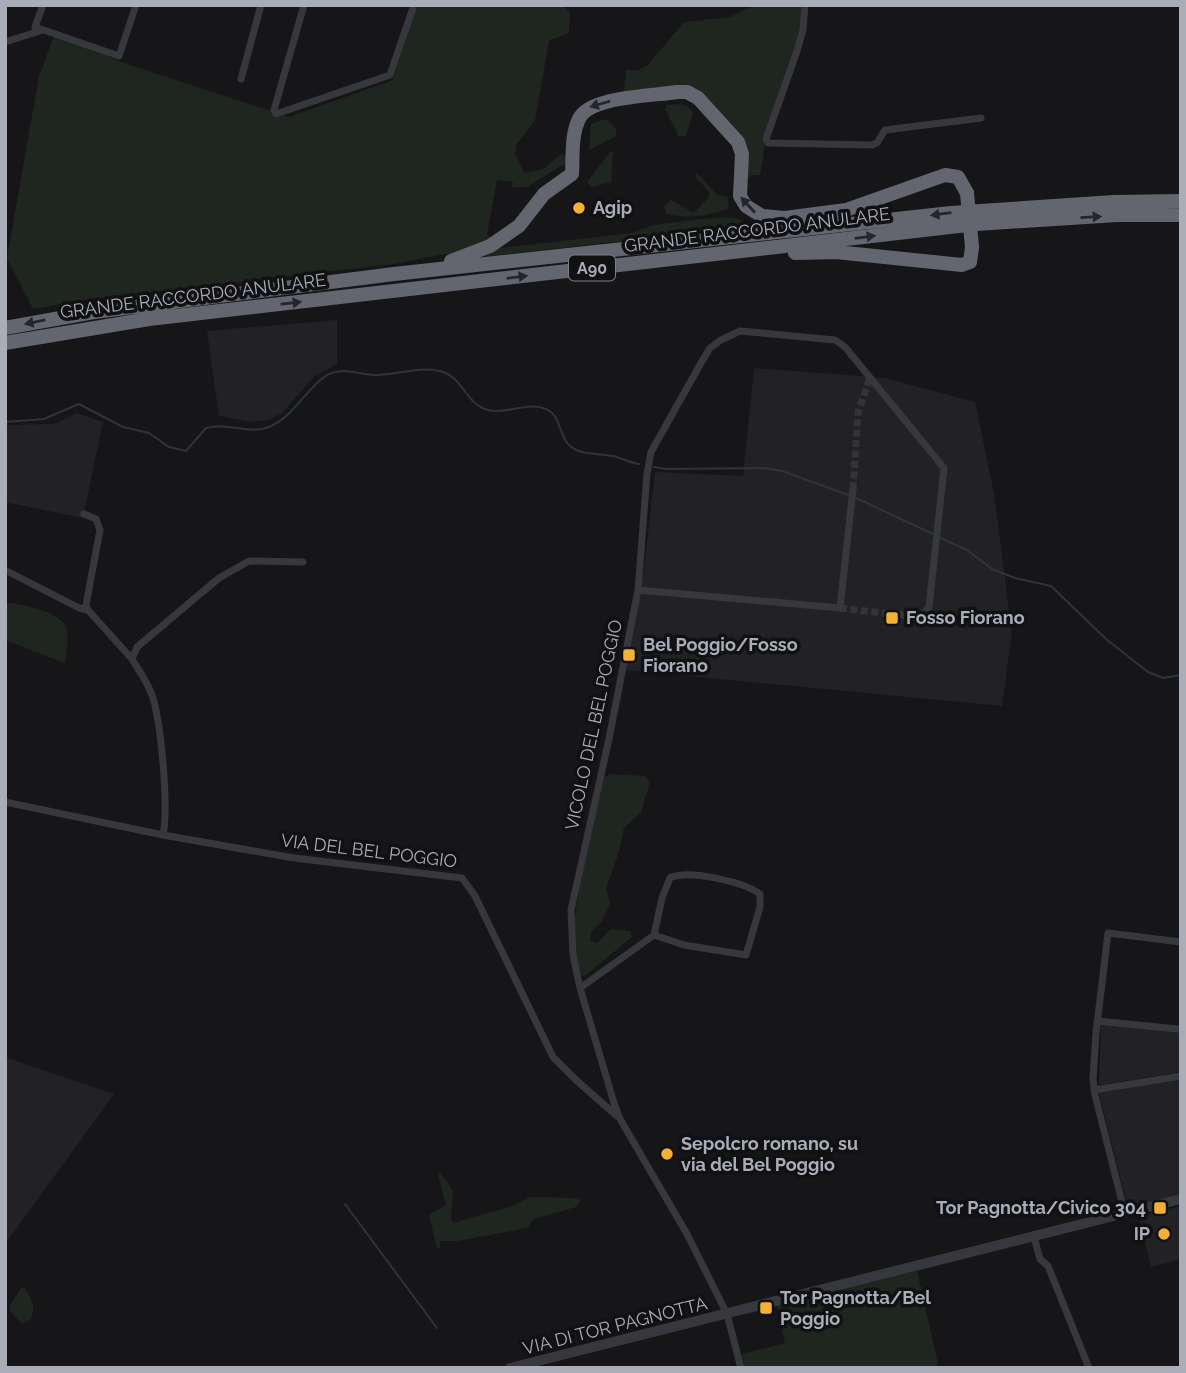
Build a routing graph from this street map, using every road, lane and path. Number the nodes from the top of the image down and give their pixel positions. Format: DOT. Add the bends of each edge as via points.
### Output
graph roads {
  1 [pos="43,5"];
  2 [pos="136,5"];
  3 [pos="261,5"];
  4 [pos="304,5"];
  5 [pos="414,5"];
  6 [pos="805,5"];
  7 [pos="44,30"];
  8 [pos="5,42"];
  9 [pos="241,79"];
  10 [pos="981,118"];
  11 [pos="1181,201"];
  12 [pos="1181,215"];
  13 [pos="720,253"];
  14 [pos="394,274"];
  15 [pos="5,328"];
  16 [pos="5,343"];
  17 [pos="853,489"];
  18 [pos="84,514"];
  19 [pos="303,562"];
  20 [pos="5,570"];
  21 [pos="638,590"];
  22 [pos="88,610"];
  23 [pos="924,613"];
  24 [pos="892,614"];
  25 [pos="980,620"];
  26 [pos="132,659"];
  27 [pos="5,802"];
  28 [pos="163,835"];
  29 [pos="654,935"];
  30 [pos="1181,942"];
  31 [pos="580,988"];
  32 [pos="1097,1021"];
  33 [pos="1178,1029"];
  34 [pos="1181,1076"];
  35 [pos="1094,1090"];
  36 [pos="620,1119"];
  37 [pos="1181,1199"];
  38 [pos="1125,1214"];
  39 [pos="1034,1237"];
  40 [pos="727,1314"];
  41 [pos="510,1368"];
  42 [pos="741,1368"];
  43 [pos="1089,1368"];
  1 -- 7 [label="street" via="35,27"];
  2 -- 7 [label="street" via="119,56"];
  3 -- 9 [label="street"];
  4 -- 5 [label="street" via="276,114 390,75"];
  6 -- 10 [label="street" via="801,38 768,143 872,145 887,130"];
  7 -- 8 [label="street"];
  11 -- 14 [label="highway, GRANDE RACCORDO ANULARE / A90, one-way" via="984,209"];
  13 -- 12 [label="highway, GRANDE RACCORDO ANULARE / A90, one-way" via="976,224"];
  13 -- 14 [label="highway, one-way, bridge" via="836,252 962,265 970,262 972,247 967,192 958,177 945,175 845,210 785,218 762,216 740,196 741,146 698,97 681,92 607,102 581,114 575,130 572,174 544,194 519,226 467,256"];
  16 -- 13 [label="highway, GRANDE RACCORDO ANULARE / A90, one-way" via="149,319"];
  14 -- 15 [label="highway, GRANDE RACCORDO ANULARE / A90, one-way" via="94,312"];
  17 -- 21 [label="street" via="840,608"];
  18 -- 22 [label="street" via="96,519 100,530"];
  19 -- 26 [label="street" via="248,561 219,578 137,647"];
  20 -- 22 [label="street"];
  21 -- 23 [label="street, VICOLO DEL BEL POGGIO" via="651,452 710,348 740,331 835,340 944,468 929,607"];
  21 -- 31 [label="street, VICOLO DEL BEL POGGIO" via="571,910"];
  22 -- 26 [label="street"];
  23 -- 24 [label="street"];
  23 -- 25 [label="street"];
  26 -- 28 [label="street" via="152,695 158,717"];
  27 -- 28 [label="street"];
  28 -- 36 [label="street, VIA DEL BEL POGGIO" via="294,858 462,878 475,895 553,1056"];
  29 -- 29 [label="street" via="667,881 674,876 688,874 744,885 760,894 746,955"];
  29 -- 31 [label="street"];
  30 -- 32 [label="street" via="1108,933"];
  31 -- 36 [label="street, VICOLO DEL BEL POGGIO"];
  32 -- 33 [label="street"];
  32 -- 35 [label="street"];
  34 -- 35 [label="street"];
  35 -- 38 [label="street"];
  36 -- 40 [label="street, VICOLO DEL BEL POGGIO"];
  37 -- 38 [label="street, VIA DI TOR PAGNOTTA"];
  38 -- 39 [label="street, VIA DI TOR PAGNOTTA"];
  39 -- 40 [label="street, VIA DI TOR PAGNOTTA"];
  39 -- 43 [label="street"];
  40 -- 41 [label="street, VIA DI TOR PAGNOTTA"];
  40 -- 42 [label="street, VIA DI TOR PAGNOTTA"];
}
